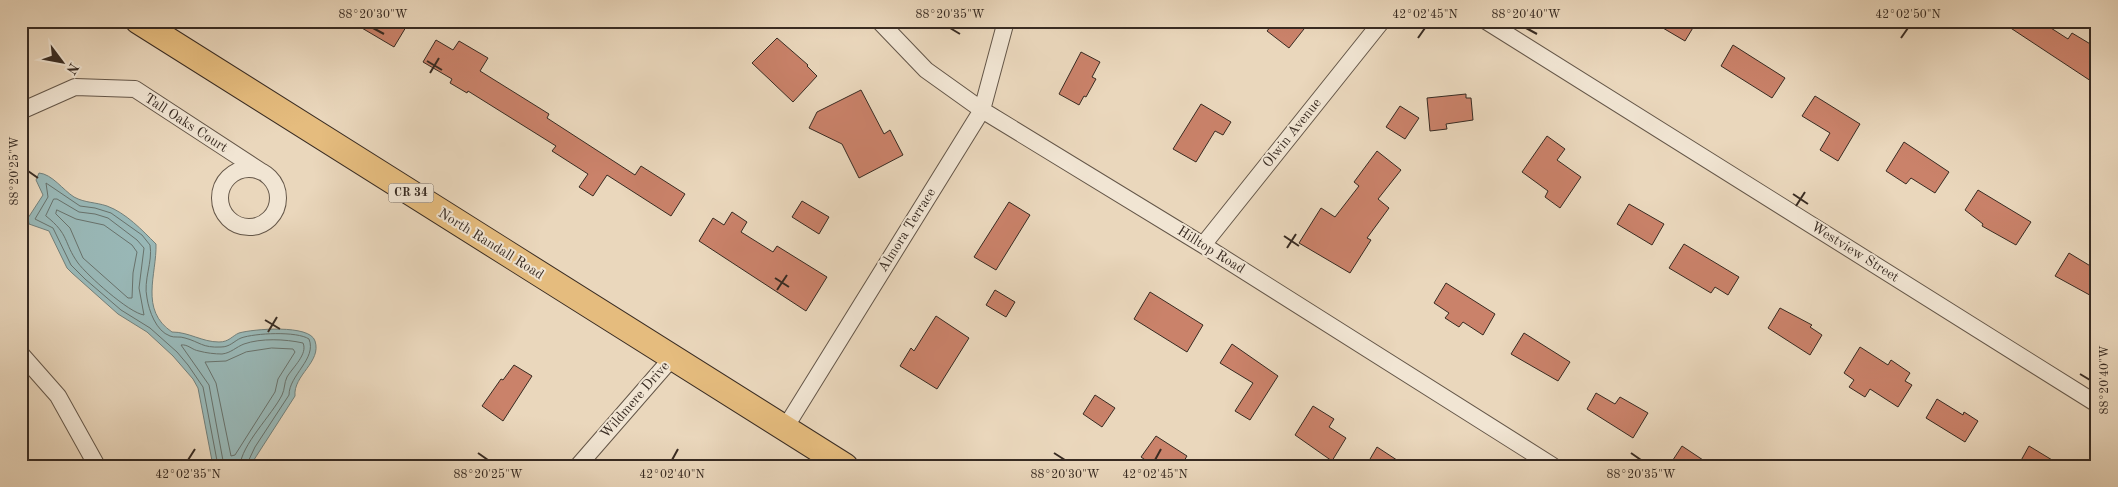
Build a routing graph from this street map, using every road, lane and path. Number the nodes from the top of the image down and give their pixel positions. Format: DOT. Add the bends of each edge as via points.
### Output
graph roads {
  1 [pos="138,21"];
  2 [pos="880,21"];
  3 [pos="1006,21"];
  4 [pos="1382,21"];
  5 [pos="1486,21"];
  6 [pos="982,110"];
  7 [pos="21,111"];
  8 [pos="262,172"];
  9 [pos="1203,245"];
  10 [pos="21,354"];
  11 [pos="672,358"];
  12 [pos="2097,404"];
  13 [pos="785,428"];
  14 [pos="97,466"];
  15 [pos="578,466"];
  16 [pos="845,466"];
  17 [pos="1553,466"];
  1 -- 11 [label="main road, North Randall Road / CR 34"];
  2 -- 6 [label="street, Hilltop Road" via="926,70"];
  3 -- 6 [label="street, Almora Terrace"];
  4 -- 9 [label="street, Olwin Avenue"];
  5 -- 12 [label="street, Westview Street"];
  6 -- 9 [label="street, Hilltop Road"];
  6 -- 13 [label="street, Almora Terrace"];
  7 -- 8 [label="street, Tall Oaks Court" via="75,87 135,89"];
  9 -- 17 [label="street, Hilltop Road"];
  10 -- 14 [label="street" via="58,396"];
  11 -- 13 [label="main road, North Randall Road / CR 34"];
  11 -- 15 [label="street, Wildmere Drive"];
  13 -- 16 [label="main road, North Randall Road / CR 34"];
}
